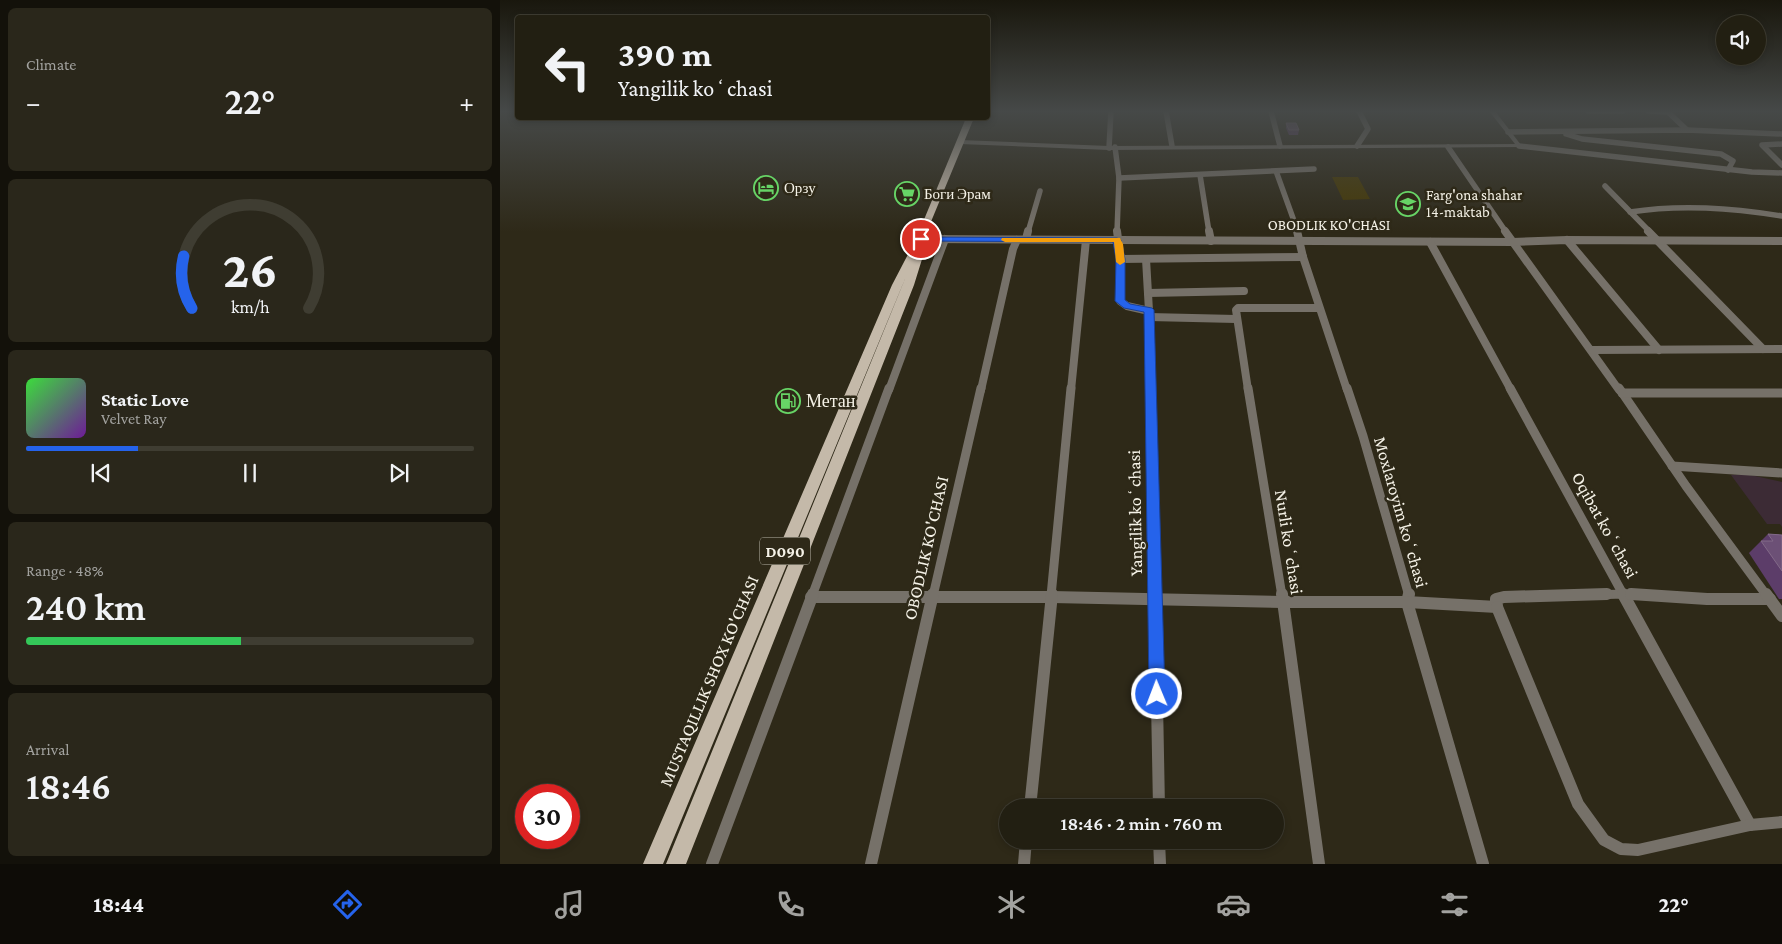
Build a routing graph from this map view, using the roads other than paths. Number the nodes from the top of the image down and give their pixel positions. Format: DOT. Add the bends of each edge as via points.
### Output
graph roads {
  1 [pos="956,151"];
  2 [pos="1113,151"];
  3 [pos="1451,151"];
  4 [pos="1565,151"];
  5 [pos="1696,151"];
  6 [pos="1769,151"];
  7 [pos="1782,165"];
  8 [pos="1314,170"];
  9 [pos="1728,170"];
  10 [pos="1276,171"];
  11 [pos="1782,173"];
  12 [pos="1200,175"];
  13 [pos="1119,178"];
  14 [pos="1605,186"];
  15 [pos="1040,191"];
  16 [pos="1630,212"];
  17 [pos="1782,216"];
  18 [pos="921,239"];
  19 [pos="945,239"];
  20 [pos="1021,239"];
  21 [pos="1086,240"];
  22 [pos="1117,240"];
  23 [pos="1567,240"];
  24 [pos="1657,240"];
  25 [pos="1202,241"];
  26 [pos="1211,241"];
  27 [pos="1301,241"];
  28 [pos="1782,241"];
  29 [pos="1430,242"];
  30 [pos="1513,242"];
  31 [pos="1304,257"];
  32 [pos="1202,258"];
  33 [pos="1120,259"];
  34 [pos="1146,259"];
  35 [pos="1244,291"];
  36 [pos="1148,293"];
  37 [pos="1319,308"];
  38 [pos="1149,314"];
  39 [pos="1236,319"];
  40 [pos="1762,349"];
  41 [pos="1782,349"];
  42 [pos="1592,350"];
  43 [pos="1659,350"];
  44 [pos="1782,392"];
  45 [pos="1622,393"];
  46 [pos="1672,466"];
  47 [pos="1782,473"];
  48 [pos="1624,594"];
  49 [pos="934,596"];
  50 [pos="811,597"];
  51 [pos="1052,597"];
  52 [pos="1156,599"];
  53 [pos="1770,599"];
  54 [pos="1283,602"];
  55 [pos="1408,602"];
  56 [pos="1497,607"];
  57 [pos="1782,616"];
  58 [pos="742,652"];
  59 [pos="760,653"];
  60 [pos="1031,799"];
  61 [pos="1159,799"];
  62 [pos="1782,822"];
  63 [pos="1750,825"];
  64 [pos="1025,849"];
  65 [pos="1159,849"];
  66 [pos="653,864"];
  67 [pos="676,864"];
  68 [pos="712,864"];
  69 [pos="871,864"];
  70 [pos="1024,864"];
  71 [pos="1160,864"];
  72 [pos="1319,864"];
  73 [pos="1483,864"];
  1 -- 18 [label="main road, MUSTAQILLIK SHOX KO'CHASI / D090"];
  2 -- 13 [label="street"];
  3 -- 30 [label="street"];
  4 -- 9 [label="street"];
  5 -- 9 [label="street" via="1721,154 1733,161"];
  6 -- 7 [label="street"];
  8 -- 10 [label="street"];
  9 -- 11 [label="street"];
  10 -- 12 [label="street"];
  10 -- 27 [label="street, Moxlaroyim koʻchasi"];
  12 -- 13 [label="street"];
  12 -- 26 [label="street"];
  13 -- 22 [label="street"];
  14 -- 16 [label="street"];
  15 -- 20 [label="street"];
  16 -- 17 [label="street" via="1688,206"];
  16 -- 24 [label="street"];
  18 -- 19 [label="street, OBODLIK KO'CHASI"];
  18 -- 58 [label="main road, MUSTAQILLIK SHOX KO'CHASI / D090" via="897,285"];
  18 -- 59 [label="main road, MUSTAQILLIK SHOX KO'CHASI / D090" via="909,285"];
  19 -- 20 [label="street, OBODLIK KO'CHASI"];
  19 -- 50 [label="street"];
  20 -- 21 [label="street, OBODLIK KO'CHASI"];
  20 -- 49 [label="street, OBODLIK KO'CHASI" via="1012,249"];
  21 -- 22 [label="street, OBODLIK KO'CHASI"];
  21 -- 51 [label="street"];
  22 -- 25 [label="street, OBODLIK KO'CHASI"];
  22 -- 33 [label="street"];
  23 -- 24 [label="street, OBODLIK KO'CHASI"];
  23 -- 30 [label="street, OBODLIK KO'CHASI"];
  23 -- 43 [label="street"];
  24 -- 28 [label="street, OBODLIK KO'CHASI"];
  24 -- 40 [label="street"];
  25 -- 26 [label="street, OBODLIK KO'CHASI"];
  25 -- 32 [label="street"];
  26 -- 27 [label="street, OBODLIK KO'CHASI"];
  27 -- 29 [label="street, OBODLIK KO'CHASI"];
  27 -- 31 [label="street, Moxlaroyim koʻchasi"];
  29 -- 30 [label="street, OBODLIK KO'CHASI"];
  29 -- 48 [label="street, Oqibat koʻchasi"];
  30 -- 42 [label="street"];
  31 -- 32 [label="street"];
  31 -- 37 [label="street, Moxlaroyim koʻchasi"];
  32 -- 34 [label="street"];
  33 -- 34 [label="street"];
  33 -- 38 [label="street" via="1122,304"];
  34 -- 36 [label="street, Yangilik koʻchasi"];
  35 -- 36 [label="street"];
  36 -- 38 [label="street, Yangilik koʻchasi"];
  37 -- 39 [label="street" via="1238,308"];
  37 -- 55 [label="street, Moxlaroyim koʻchasi" via="1363,436 1409,596"];
  38 -- 39 [label="street"];
  38 -- 52 [label="street, Yangilik koʻchasi"];
  39 -- 54 [label="street, Nurli koʻchasi"];
  40 -- 41 [label="street"];
  40 -- 43 [label="street"];
  42 -- 43 [label="street"];
  42 -- 45 [label="street"];
  44 -- 45 [label="street"];
  45 -- 46 [label="street"];
  46 -- 47 [label="street"];
  46 -- 53 [label="street"];
  48 -- 53 [label="street"];
  48 -- 56 [label="street" via="1498,597 1495,601"];
  48 -- 63 [label="street, Oqibat koʻchasi"];
  49 -- 50 [label="street"];
  49 -- 51 [label="street"];
  49 -- 69 [label="street, OBODLIK KO'CHASI"];
  50 -- 68 [label="street"];
  51 -- 52 [label="street"];
  51 -- 60 [label="street"];
  52 -- 54 [label="street"];
  52 -- 61 [label="street, Yangilik koʻchasi"];
  53 -- 57 [label="street"];
  54 -- 55 [label="street"];
  54 -- 72 [label="street, Nurli koʻchasi"];
  55 -- 56 [label="street"];
  55 -- 73 [label="street, Moxlaroyim koʻchasi"];
  56 -- 63 [label="street" via="1578,804 1604,840 1621,848 1638,850"];
  58 -- 59 [label="main road"];
  58 -- 66 [label="main road, MUSTAQILLIK SHOX KO'CHASI / D090"];
  59 -- 67 [label="main road, MUSTAQILLIK SHOX KO'CHASI / D090"];
  62 -- 63 [label="street"];
  64 -- 70 [label="street"];
  65 -- 71 [label="street"];
}
